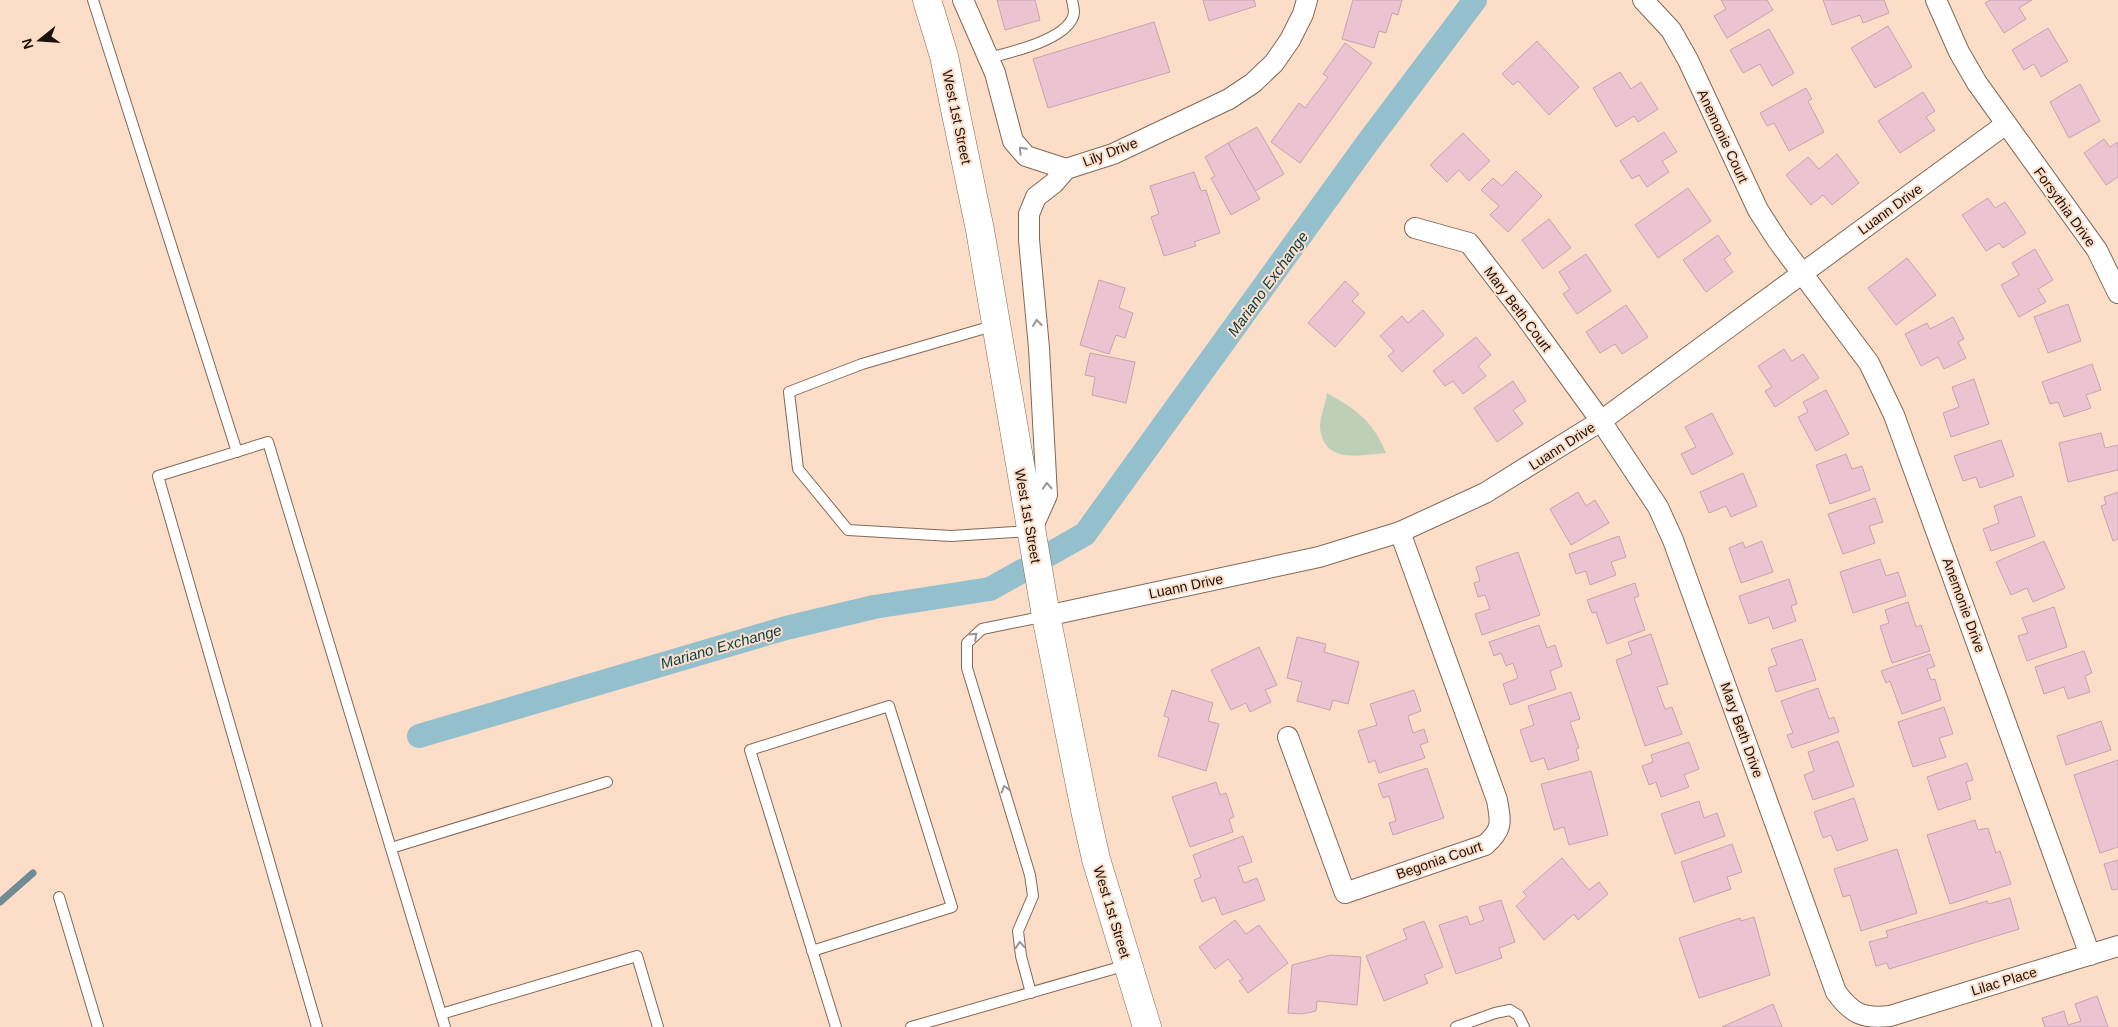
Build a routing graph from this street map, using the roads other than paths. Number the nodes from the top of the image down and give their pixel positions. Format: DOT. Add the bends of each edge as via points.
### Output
graph roads {
  1 [pos="93,0"];
  2 [pos="928,0"];
  3 [pos="963,0"];
  4 [pos="1072,0"];
  5 [pos="1307,0"];
  6 [pos="1644,0"];
  7 [pos="1936,0"];
  8 [pos="989,58"];
  9 [pos="2006,124"];
  10 [pos="1066,169"];
  11 [pos="1415,228"];
  12 [pos="1802,273"];
  13 [pos="2118,293"];
  14 [pos="996,325"];
  15 [pos="1601,421"];
  16 [pos="236,452"];
  17 [pos="1031,531"];
  18 [pos="1400,532"];
  19 [pos="1046,616"];
  20 [pos="1288,737"];
  21 [pos="607,782"];
  22 [pos="391,848"];
  23 [pos="58,898"];
  24 [pos="2118,946"];
  25 [pos="812,951"];
  26 [pos="2090,955"];
  27 [pos="1128,964"];
  28 [pos="1031,992"];
  29 [pos="441,1014"];
  30 [pos="1890,1016"];
  31 [pos="98,1027"];
  32 [pos="317,1027"];
  33 [pos="445,1027"];
  34 [pos="658,1027"];
  35 [pos="836,1027"];
  36 [pos="911,1027"];
  37 [pos="1147,1027"];
  38 [pos="1456,1027"];
  39 [pos="1524,1027"];
  1 -- 16 [label="lane"];
  2 -- 14 [label="main road, West 1st Street" via="965,151"];
  3 -- 8 [label="street, Lily Drive"];
  4 -- 8 [label="lane" via="1072,20 1062,30 1042,43"];
  5 -- 10 [label="street, Lily Drive" via="1290,40 1274,63 1253,83 1229,99 1122,149"];
  6 -- 12 [label="street, Anemonie Court" via="1670,30 1688,60 1758,210"];
  7 -- 9 [label="street, Forsythia Drive" via="1959,52"];
  10 -- 8 [label="street, Lily Drive, one-way" via="1026,156 1013,141"];
  9 -- 12 [label="street, Luann Drive"];
  9 -- 13 [label="street, Forsythia Drive" via="2096,250"];
  17 -- 10 [label="street, one-way" via="1047,496 1029,214 1036,197"];
  11 -- 15 [label="street, Mary Beth Court" via="1468,243"];
  12 -- 15 [label="street, Luann Drive"];
  12 -- 26 [label="street, Anemonie Drive" via="1869,363 1894,415"];
  14 -- 17 [label="main road, West 1st Street"];
  14 -- 17 [label="lane" via="862,364 789,392 798,469 848,530 951,536"];
  15 -- 18 [label="street, Luann Drive" via="1485,493"];
  15 -- 30 [label="street, Mary Beth Drive" via="1654,500 1673,540 1836,992 1846,1006 1860,1015 1872,1018"];
  16 -- 22 [label="lane" via="268,442"];
  16 -- 32 [label="lane" via="158,476"];
  17 -- 19 [label="main road, West 1st Street"];
  18 -- 19 [label="street, Luann Drive" via="1319,557"];
  18 -- 20 [label="street, Begonia Court" via="1498,800 1500,820 1497,835 1485,846 1345,893"];
  19 -- 27 [label="main road, West 1st Street" via="1096,859"];
  28 -- 19 [label="lane, one-way" via="1018,931 1032,896 1030,875 967,668 967,643 982,629"];
  21 -- 22 [label="lane"];
  22 -- 29 [label="lane"];
  23 -- 31 [label="lane"];
  24 -- 26 [label="street, Lilac Place"];
  25 -- 25 [label="lane" via="750,750 890,706 952,907"];
  25 -- 35 [label="lane"];
  26 -- 30 [label="street, Lilac Place"];
  27 -- 28 [label="lane"];
  27 -- 37 [label="main road, West 1st Street"];
  28 -- 36 [label="lane"];
  29 -- 33 [label="lane"];
  29 -- 34 [label="lane" via="637,956"];
  38 -- 39 [label="lane" via="1510,1010 1518,1015"];
}
